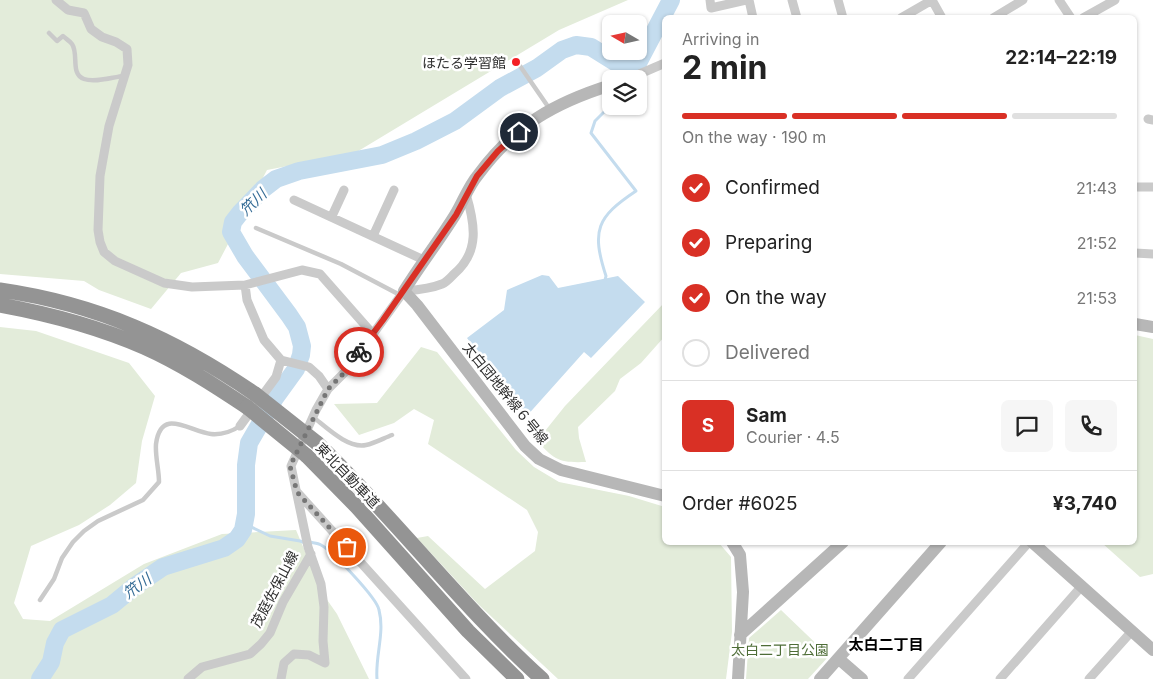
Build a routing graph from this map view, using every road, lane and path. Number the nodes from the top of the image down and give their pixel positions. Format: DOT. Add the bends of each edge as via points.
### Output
graph roads {
  1 [pos="56,0"];
  2 [pos="710,0"];
  3 [pos="747,0"];
  4 [pos="792,0"];
  5 [pos="838,0"];
  6 [pos="932,0"];
  7 [pos="1022,0"];
  8 [pos="1059,0"];
  9 [pos="1115,0"];
  10 [pos="752,15"];
  11 [pos="796,15"];
  12 [pos="842,15"];
  13 [pos="906,15"];
  14 [pos="940,15"];
  15 [pos="998,15"];
  16 [pos="1069,15"];
  17 [pos="1088,15"];
  18 [pos="49,33"];
  19 [pos="662,65"];
  20 [pos="520,66"];
  21 [pos="647,71"];
  22 [pos="125,76"];
  23 [pos="602,87"];
  24 [pos="550,110"];
  25 [pos="1137,187"];
  26 [pos="1153,188"];
  27 [pos="344,190"];
  28 [pos="394,190"];
  29 [pos="466,194"];
  30 [pos="294,200"];
  31 [pos="332,216"];
  32 [pos="256,228"];
  33 [pos="373,236"];
  34 [pos="1137,253"];
  35 [pos="1153,254"];
  36 [pos="424,260"];
  37 [pos="249,284"];
  38 [pos="0,290"];
  39 [pos="402,293"];
  40 [pos="0,305"];
  41 [pos="1137,324"];
  42 [pos="1153,326"];
  43 [pos="372,333"];
  44 [pos="281,360"];
  45 [pos="328,389"];
  46 [pos="313,417"];
  47 [pos="240,426"];
  48 [pos="392,435"];
  49 [pos="297,492"];
  50 [pos="662,495"];
  51 [pos="734,545"];
  52 [pos="840,545"];
  53 [pos="938,545"];
  54 [pos="1027,545"];
  55 [pos="1033,545"];
  56 [pos="309,550"];
  57 [pos="1081,587"];
  58 [pos="40,600"];
  59 [pos="1132,631"];
  60 [pos="740,635"];
  61 [pos="1153,650"];
  62 [pos="839,659"];
  63 [pos="188,679"];
  64 [pos="281,679"];
  65 [pos="466,679"];
  66 [pos="517,679"];
  67 [pos="542,679"];
  68 [pos="738,679"];
  69 [pos="820,679"];
  70 [pos="862,679"];
  71 [pos="908,679"];
  72 [pos="1000,679"];
  73 [pos="1090,679"];
  1 -- 22 [label="street" via="68,10 84,13 91,29 127,49"];
  2 -- 3 [label="street" via="711,8"];
  3 -- 10 [label="street"];
  4 -- 11 [label="street"];
  5 -- 12 [label="street"];
  6 -- 13 [label="street"];
  6 -- 14 [label="street"];
  7 -- 15 [label="street"];
  8 -- 16 [label="street"];
  9 -- 17 [label="street"];
  18 -- 22 [label="lane" via="57,42 63,36 71,42 77,71 86,80"];
  19 -- 21 [label="street"];
  20 -- 24 [label="lane"];
  22 -- 37 [label="street" via="109,126 100,176 98,230 104,252 115,261 164,283 192,287"];
  23 -- 24 [label="street, 茂庭佐保山線"];
  24 -- 29 [label="street, 茂庭佐保山線" via="529,122 498,151"];
  25 -- 26 [label="street"];
  27 -- 31 [label="street"];
  28 -- 33 [label="street"];
  29 -- 36 [label="street, 茂庭佐保山線" via="456,215"];
  29 -- 39 [label="street" via="473,230 472,250 461,268 443,284"];
  30 -- 31 [label="street"];
  31 -- 33 [label="street"];
  32 -- 39 [label="lane"];
  33 -- 36 [label="street"];
  34 -- 35 [label="street"];
  36 -- 39 [label="street, 茂庭佐保山線"];
  37 -- 43 [label="street" via="302,270 320,274"];
  37 -- 44 [label="street" via="247,300 264,340"];
  38 -- 67 [label="highway, 東北自動車道, bridge" via="71,304 141,328 193,354 255,394 317,443 482,621"];
  39 -- 43 [label="street, 茂庭佐保山線"];
  39 -- 50 [label="street, 太白団地幹線６号線" via="417,305 525,446 539,458 561,470"];
  40 -- 66 [label="highway, 東北自動車道, bridge" via="68,320 144,347 216,386 247,407 307,456 468,631"];
  41 -- 42 [label="street"];
  43 -- 45 [label="street, 茂庭佐保山線" via="347,370"];
  44 -- 45 [label="street" via="309,367"];
  44 -- 47 [label="street" via="276,376"];
  45 -- 46 [label="street, 茂庭佐保山線"];
  46 -- 48 [label="lane" via="336,436 355,445 365,445"];
  46 -- 49 [label="street, 茂庭佐保山線" via="290,466"];
  47 -- 58 [label="lane" via="232,432 219,434 209,434 182,424 170,423 161,428 156,446 159,482 143,500 98,521 78,537 62,558 54,579"];
  49 -- 56 [label="street, 茂庭佐保山線"];
  49 -- 65 [label="street"];
  51 -- 60 [label="street" via="740,555 743,592"];
  52 -- 60 [label="street"];
  53 -- 62 [label="street"];
  54 -- 71 [label="street"];
  55 -- 57 [label="street"];
  56 -- 63 [label="street, 茂庭佐保山線" via="270,633 261,644 250,654 202,667"];
  56 -- 64 [label="street" via="321,584 326,663 309,655 294,654 284,663"];
  57 -- 59 [label="street"];
  57 -- 72 [label="street"];
  59 -- 61 [label="street"];
  59 -- 73 [label="street"];
  60 -- 68 [label="street"];
  62 -- 69 [label="street"];
  62 -- 70 [label="street"];
}
